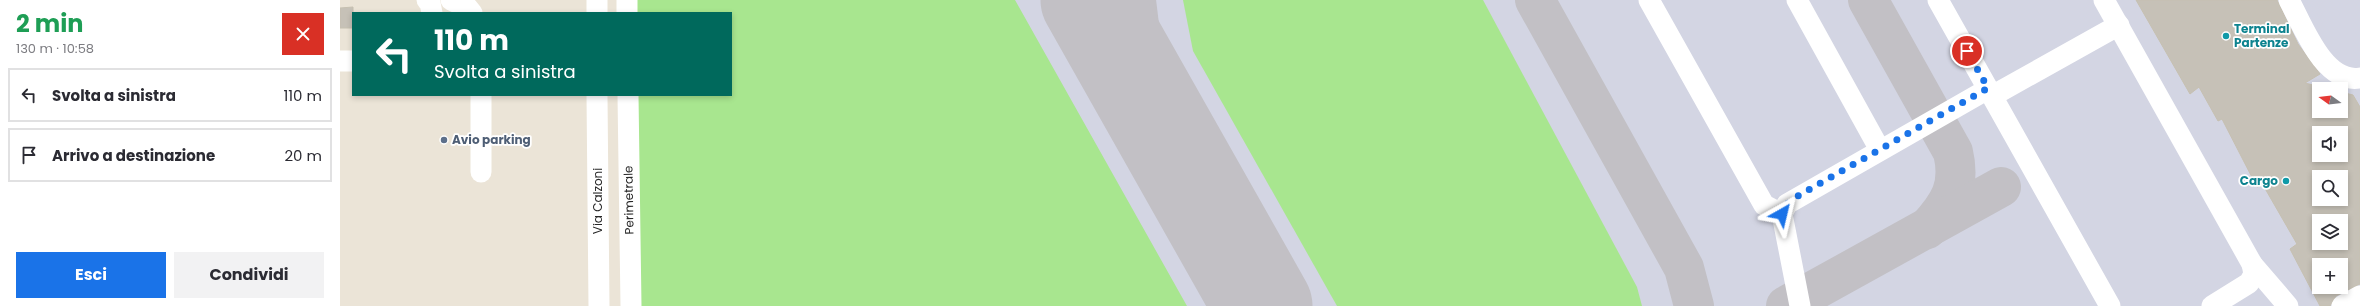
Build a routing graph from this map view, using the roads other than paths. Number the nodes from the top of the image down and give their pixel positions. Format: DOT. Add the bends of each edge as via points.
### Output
graph roads {
  1 [pos="451,0"];
  2 [pos="597,0"];
  3 [pos="626,0"];
  4 [pos="1650,0"];
  5 [pos="1797,0"];
  6 [pos="1938,0"];
  7 [pos="2104,0"];
  8 [pos="2289,0"];
  9 [pos="471,12"];
  10 [pos="597,12"];
  11 [pos="627,12"];
  12 [pos="2118,25"];
  13 [pos="340,61"];
  14 [pos="352,61"];
  15 [pos="2360,78"];
  16 [pos="1990,92"];
  17 [pos="481,96"];
  18 [pos="597,96"];
  19 [pos="628,96"];
  20 [pos="1880,150"];
  21 [pos="481,172"];
  22 [pos="1782,214"];
  23 [pos="2252,264"];
  24 [pos="2360,296"];
  25 [pos="599,306"];
  26 [pos="631,306"];
  27 [pos="1800,306"];
  28 [pos="2110,306"];
  29 [pos="2212,306"];
  30 [pos="2288,306"];
  31 [pos="2342,306"];
  1 -- 9 [label="street"];
  2 -- 10 [label="street"];
  3 -- 11 [label="street"];
  4 -- 22 [label="street" via="1764,205"];
  5 -- 20 [label="street"];
  6 -- 16 [label="street"];
  7 -- 12 [label="street"];
  8 -- 15 [label="street" via="2318,52 2333,71 2342,76"];
  12 -- 16 [label="street"];
  12 -- 23 [label="street"];
  13 -- 14 [label="street"];
  16 -- 20 [label="street"];
  16 -- 28 [label="street"];
  17 -- 21 [label="street"];
  18 -- 25 [label="street, Via Calzoni"];
  19 -- 26 [label="street, Perimetrale"];
  20 -- 22 [label="street" via="1796,197 1787,204"];
  22 -- 27 [label="street"];
  23 -- 29 [label="street" via="2254,274 2250,283"];
  23 -- 30 [label="street"];
  24 -- 31 [label="street"];
}
